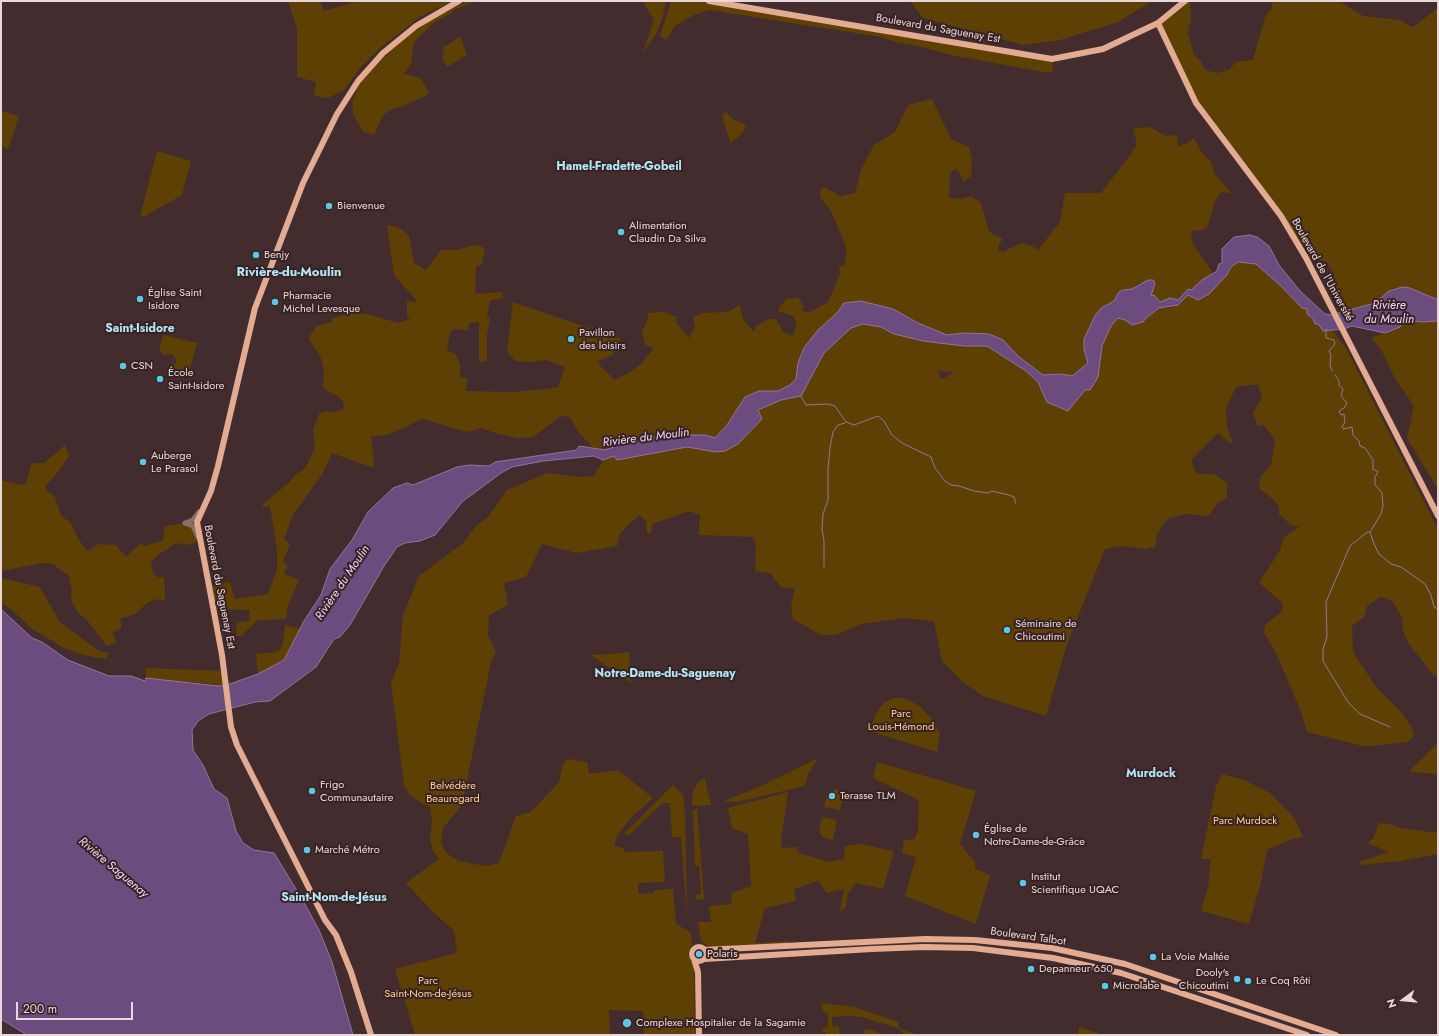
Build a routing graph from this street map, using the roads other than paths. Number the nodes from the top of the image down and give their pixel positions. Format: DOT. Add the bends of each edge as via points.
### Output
graph roads {
  1 [pos="459,1"];
  2 [pos="709,1"];
  3 [pos="1185,1"];
  4 [pos="1158,23"];
  5 [pos="202,508"];
  6 [pos="1438,516"];
  7 [pos="200,541"];
  8 [pos="704,950"];
  9 [pos="694,959"];
  10 [pos="703,960"];
  11 [pos="698,972"];
  12 [pos="371,1035"];
  13 [pos="699,1035"];
  14 [pos="1307,1035"];
  15 [pos="1336,1035"];
  1 -- 5 [label="main road, Boulevard du Saguenay Est" via="416,26 383,53 358,81 336,114 303,183 255,308 218,466 211,491"];
  2 -- 4 [label="main road, Boulevard du Saguenay Est" via="1052,59 1103,49"];
  3 -- 4 [label="main road, Boulevard du Saguenay Est"];
  4 -- 6 [label="main road, Boulevard de l'Université" via="1196,104 1280,216 1306,258"];
  5 -- 7 [label="main road, Boulevard du Saguenay Est" via="197,522"];
  5 -- 7 [label="street" via="193,520 185,522 193,526"];
  7 -- 12 [label="main road, Boulevard du Saguenay Est" via="237,745 325,920 336,935"];
  8 -- 9 [label="main road" via="699,947 694,949"];
  8 -- 10 [label="main road" via="706,954"];
  8 -- 15 [label="main road, Boulevard Talbot" via="925,938 976,940 1052,948 1125,964"];
  9 -- 10 [label="main road"];
  9 -- 11 [label="main road"];
  10 -- 11 [label="main road"];
  10 -- 14 [label="main road, Boulevard Talbot" via="872,948 973,948 1053,958 1122,973"];
  11 -- 13 [label="main road"];
}
